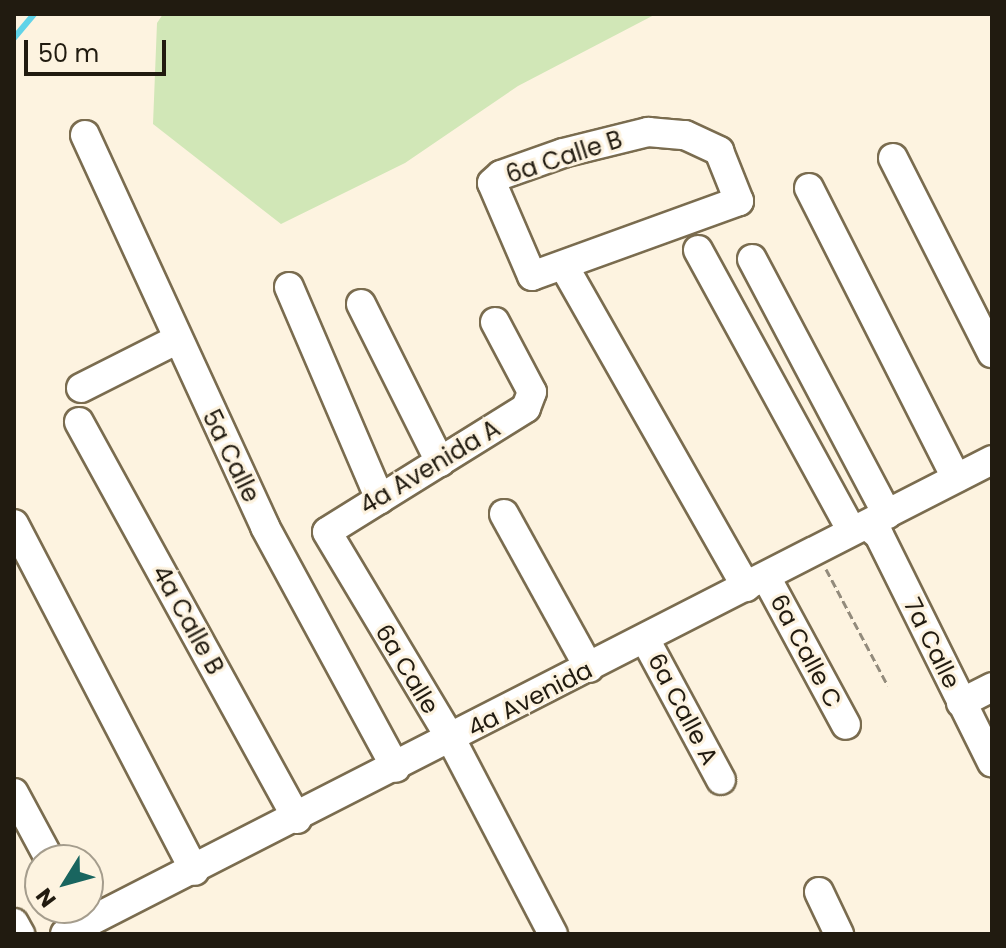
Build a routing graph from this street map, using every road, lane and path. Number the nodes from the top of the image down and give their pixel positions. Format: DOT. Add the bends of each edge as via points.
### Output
graph roads {
  1 [pos="85,135"];
  2 [pos="893,158"];
  3 [pos="809,188"];
  4 [pos="698,250"];
  5 [pos="752,259"];
  6 [pos="565,268"];
  7 [pos="289,287"];
  8 [pos="361,304"];
  9 [pos="495,322"];
  10 [pos="176,340"];
  11 [pos="992,353"];
  12 [pos="81,388"];
  13 [pos="79,422"];
  14 [pos="992,460"];
  15 [pos="440,462"];
  16 [pos="956,478"];
  17 [pos="380,499"];
  18 [pos="504,514"];
  19 [pos="14,524"];
  20 [pos="869,524"];
  21 [pos="327,532"];
  22 [pos="817,550"];
  23 [pos="756,582"];
  24 [pos="645,639"];
  25 [pos="589,668"];
  26 [pos="888,686"];
  27 [pos="992,687"];
  28 [pos="961,703"];
  29 [pos="846,725"];
  30 [pos="451,739"];
  31 [pos="992,763"];
  32 [pos="396,768"];
  33 [pos="721,780"];
  34 [pos="14,793"];
  35 [pos="297,819"];
  36 [pos="41,844"];
  37 [pos="195,871"];
  38 [pos="819,892"];
  39 [pos="104,910"];
  40 [pos="14,923"];
  41 [pos="20,934"];
  42 [pos="553,934"];
  43 [pos="839,934"];
  1 -- 10 [label="street, 5a Calle"];
  2 -- 11 [label="street"];
  3 -- 16 [label="street"];
  4 -- 20 [label="street"];
  5 -- 20 [label="street"];
  6 -- 6 [label="street, 6a Calle B" via="532,276 525,268 494,194 492,183 501,175 616,137 648,132 685,135 719,151 740,191 733,206"];
  6 -- 23 [label="street"];
  7 -- 17 [label="street"];
  8 -- 15 [label="street"];
  9 -- 15 [label="street, 4a Avenida A" via="532,400"];
  10 -- 12 [label="street"];
  10 -- 32 [label="street, 5a Calle" via="265,527"];
  13 -- 35 [label="street, 4a Calle B"];
  14 -- 16 [label="street, 4a Avenida"];
  15 -- 17 [label="street, 4a Avenida A"];
  16 -- 20 [label="street, 4a Avenida"];
  17 -- 21 [label="street, 4a Avenida A"];
  18 -- 25 [label="street"];
  19 -- 37 [label="street"];
  20 -- 22 [label="street, 4a Avenida"];
  20 -- 28 [label="street, 7a Calle"];
  21 -- 30 [label="street, 6a Calle"];
  22 -- 23 [label="street, 4a Avenida"];
  22 -- 26 [label="path"];
  23 -- 24 [label="street, 4a Avenida"];
  23 -- 29 [label="street, 6a Calle C"];
  24 -- 25 [label="street, 4a Avenida"];
  24 -- 33 [label="street, 6a Calle A"];
  25 -- 30 [label="street, 4a Avenida"];
  27 -- 28 [label="street"];
  28 -- 31 [label="street, 7a Calle"];
  30 -- 32 [label="street, 4a Avenida"];
  30 -- 42 [label="street, 6a Calle"];
  32 -- 35 [label="street, 4a Avenida"];
  34 -- 36 [label="street"];
  35 -- 37 [label="street, 4a Avenida"];
  37 -- 39 [label="street, 4a Avenida"];
  38 -- 43 [label="street"];
  40 -- 41 [label="street"];
}
